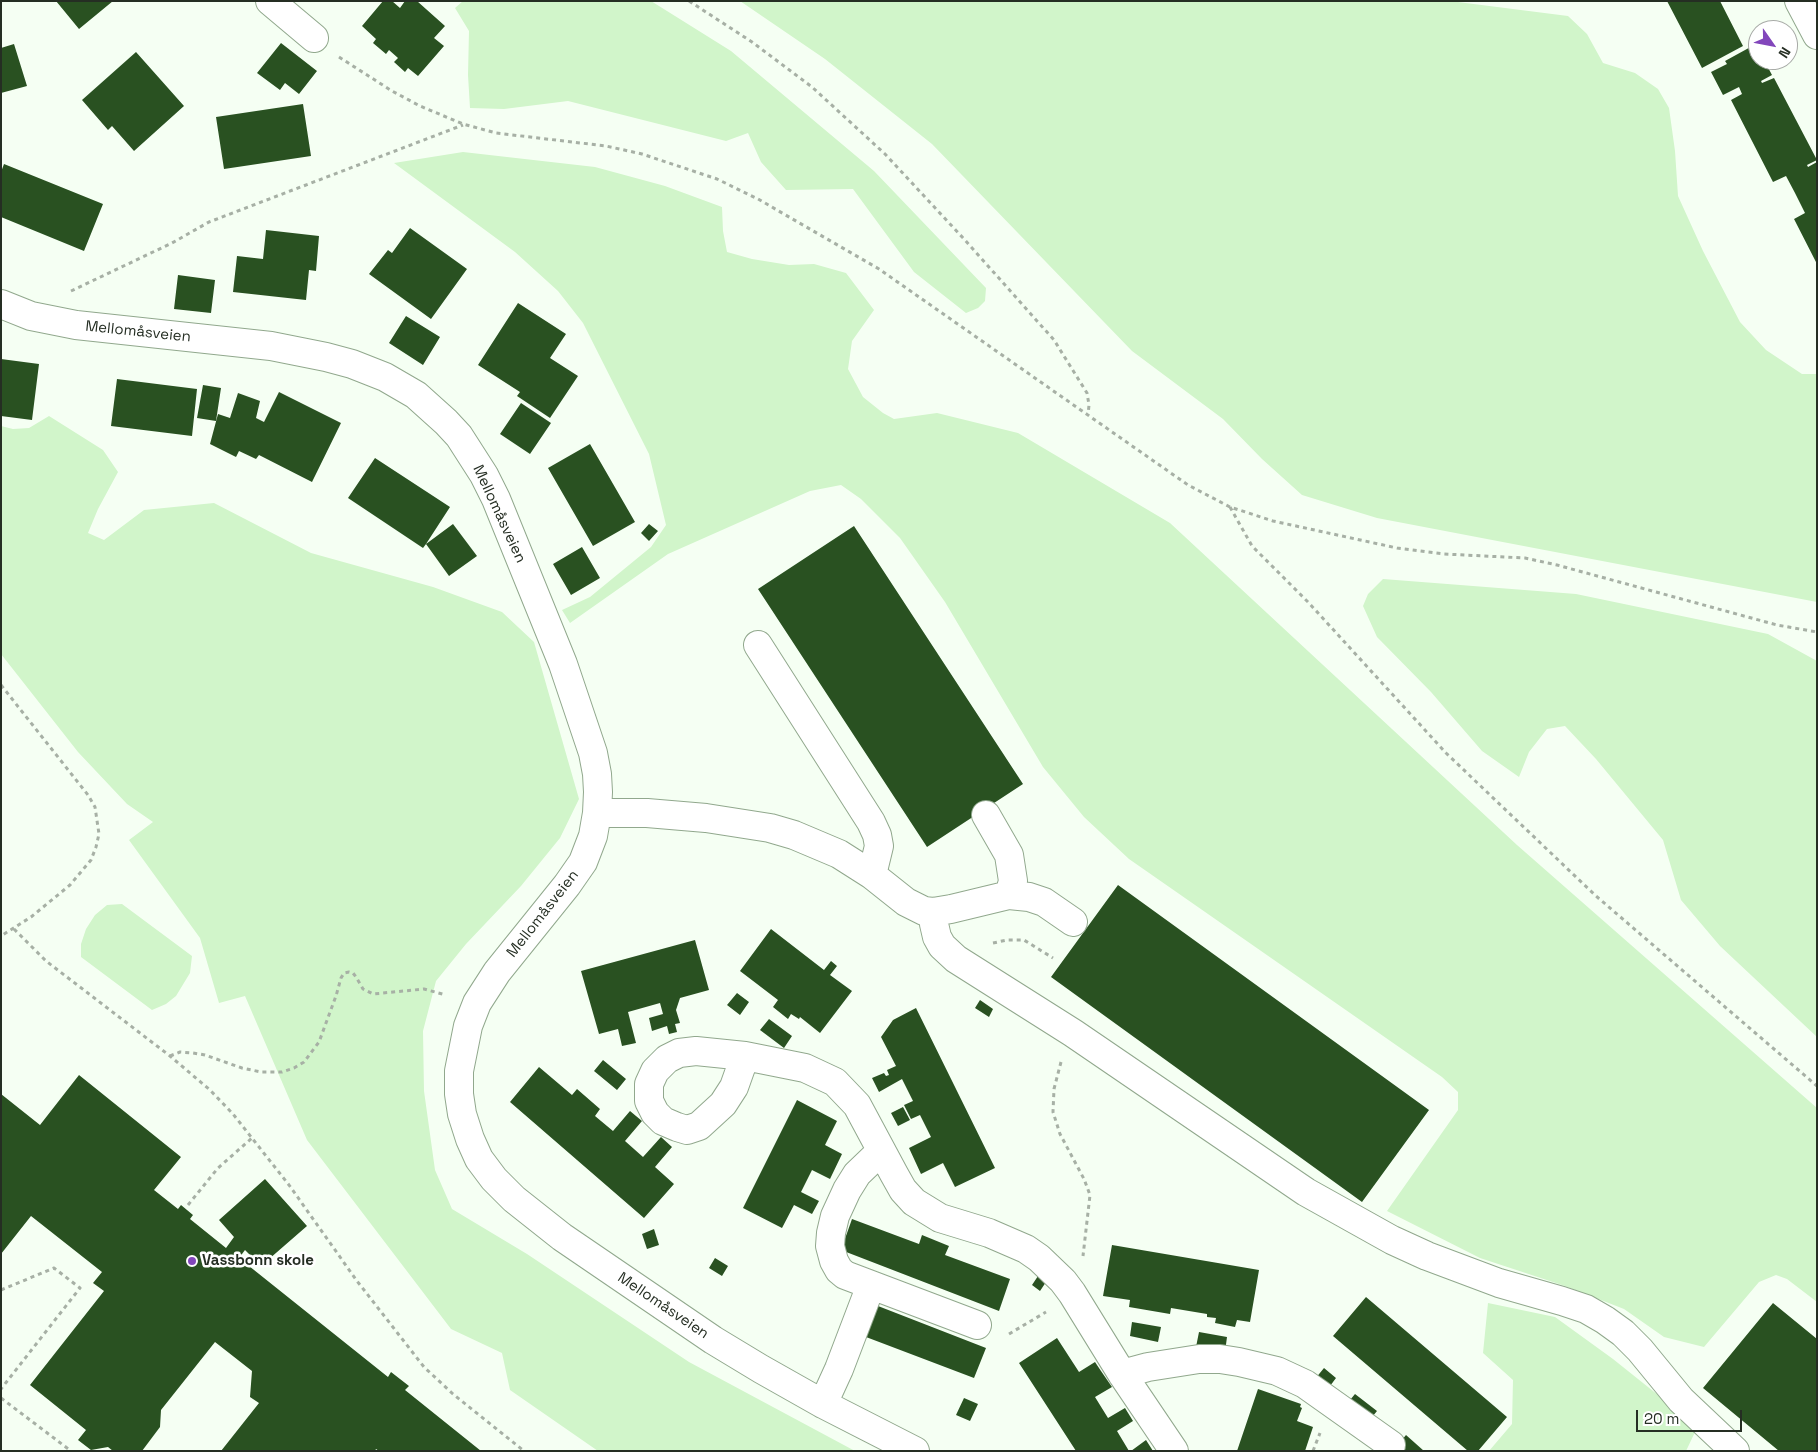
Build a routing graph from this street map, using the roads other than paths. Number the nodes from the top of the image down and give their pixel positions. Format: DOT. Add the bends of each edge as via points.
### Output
graph roads {
  1 [pos="270,1"];
  2 [pos="314,38"];
  3 [pos="1,304"];
  4 [pos="758,645"];
  5 [pos="597,813"];
  6 [pos="986,816"];
  7 [pos="872,875"];
  8 [pos="1009,895"];
  9 [pos="933,912"];
  10 [pos="1073,922"];
  11 [pos="745,1056"];
  12 [pos="881,1151"];
  13 [pos="871,1285"];
  14 [pos="977,1324"];
  15 [pos="1122,1374"];
  16 [pos="822,1404"];
  17 [pos="1391,1445"];
  18 [pos="915,1451"];
  19 [pos="1174,1451"];
  20 [pos="1735,1451"];
  1 -- 2 [label="street"];
  3 -- 5 [label="street, Mellomåsveien" via="17,312 76,325 271,346 326,357 384,377 416,395 459,436 496,499 563,664 586,730 597,774"];
  4 -- 7 [label="street" via="871,822 879,846"];
  5 -- 7 [label="street" via="696,817 770,828 831,850"];
  5 -- 16 [label="street, Mellomåsveien" via="583,862 497,972 477,1003 468,1026 459,1071 459,1094 470,1138 479,1159 494,1179 562,1237 713,1340"];
  6 -- 8 [label="street" via="1009,855 1012,881"];
  7 -- 9 [label="street" via="906,902"];
  8 -- 9 [label="street"];
  8 -- 10 [label="street" via="1044,902"];
  9 -- 20 [label="street" via="937,937 956,959 1306,1192 1384,1236 1466,1273 1586,1309 1605,1320 1629,1339 1681,1400"];
  11 -- 12 [label="street" via="805,1068 835,1082 857,1105"];
  12 -- 13 [label="street" via="857,1174 847,1190 835,1216 830,1246 839,1270"];
  12 -- 15 [label="street" via="903,1190 914,1202 940,1218 989,1233 1026,1249 1052,1269 1075,1298"];
  13 -- 14 [label="street"];
  13 -- 16 [label="street"];
  15 -- 17 [label="street" via="1148,1367 1220,1359 1277,1371 1305,1384"];
  15 -- 19 [label="street"];
  16 -- 18 [label="street, Mellomåsveien"];
}
